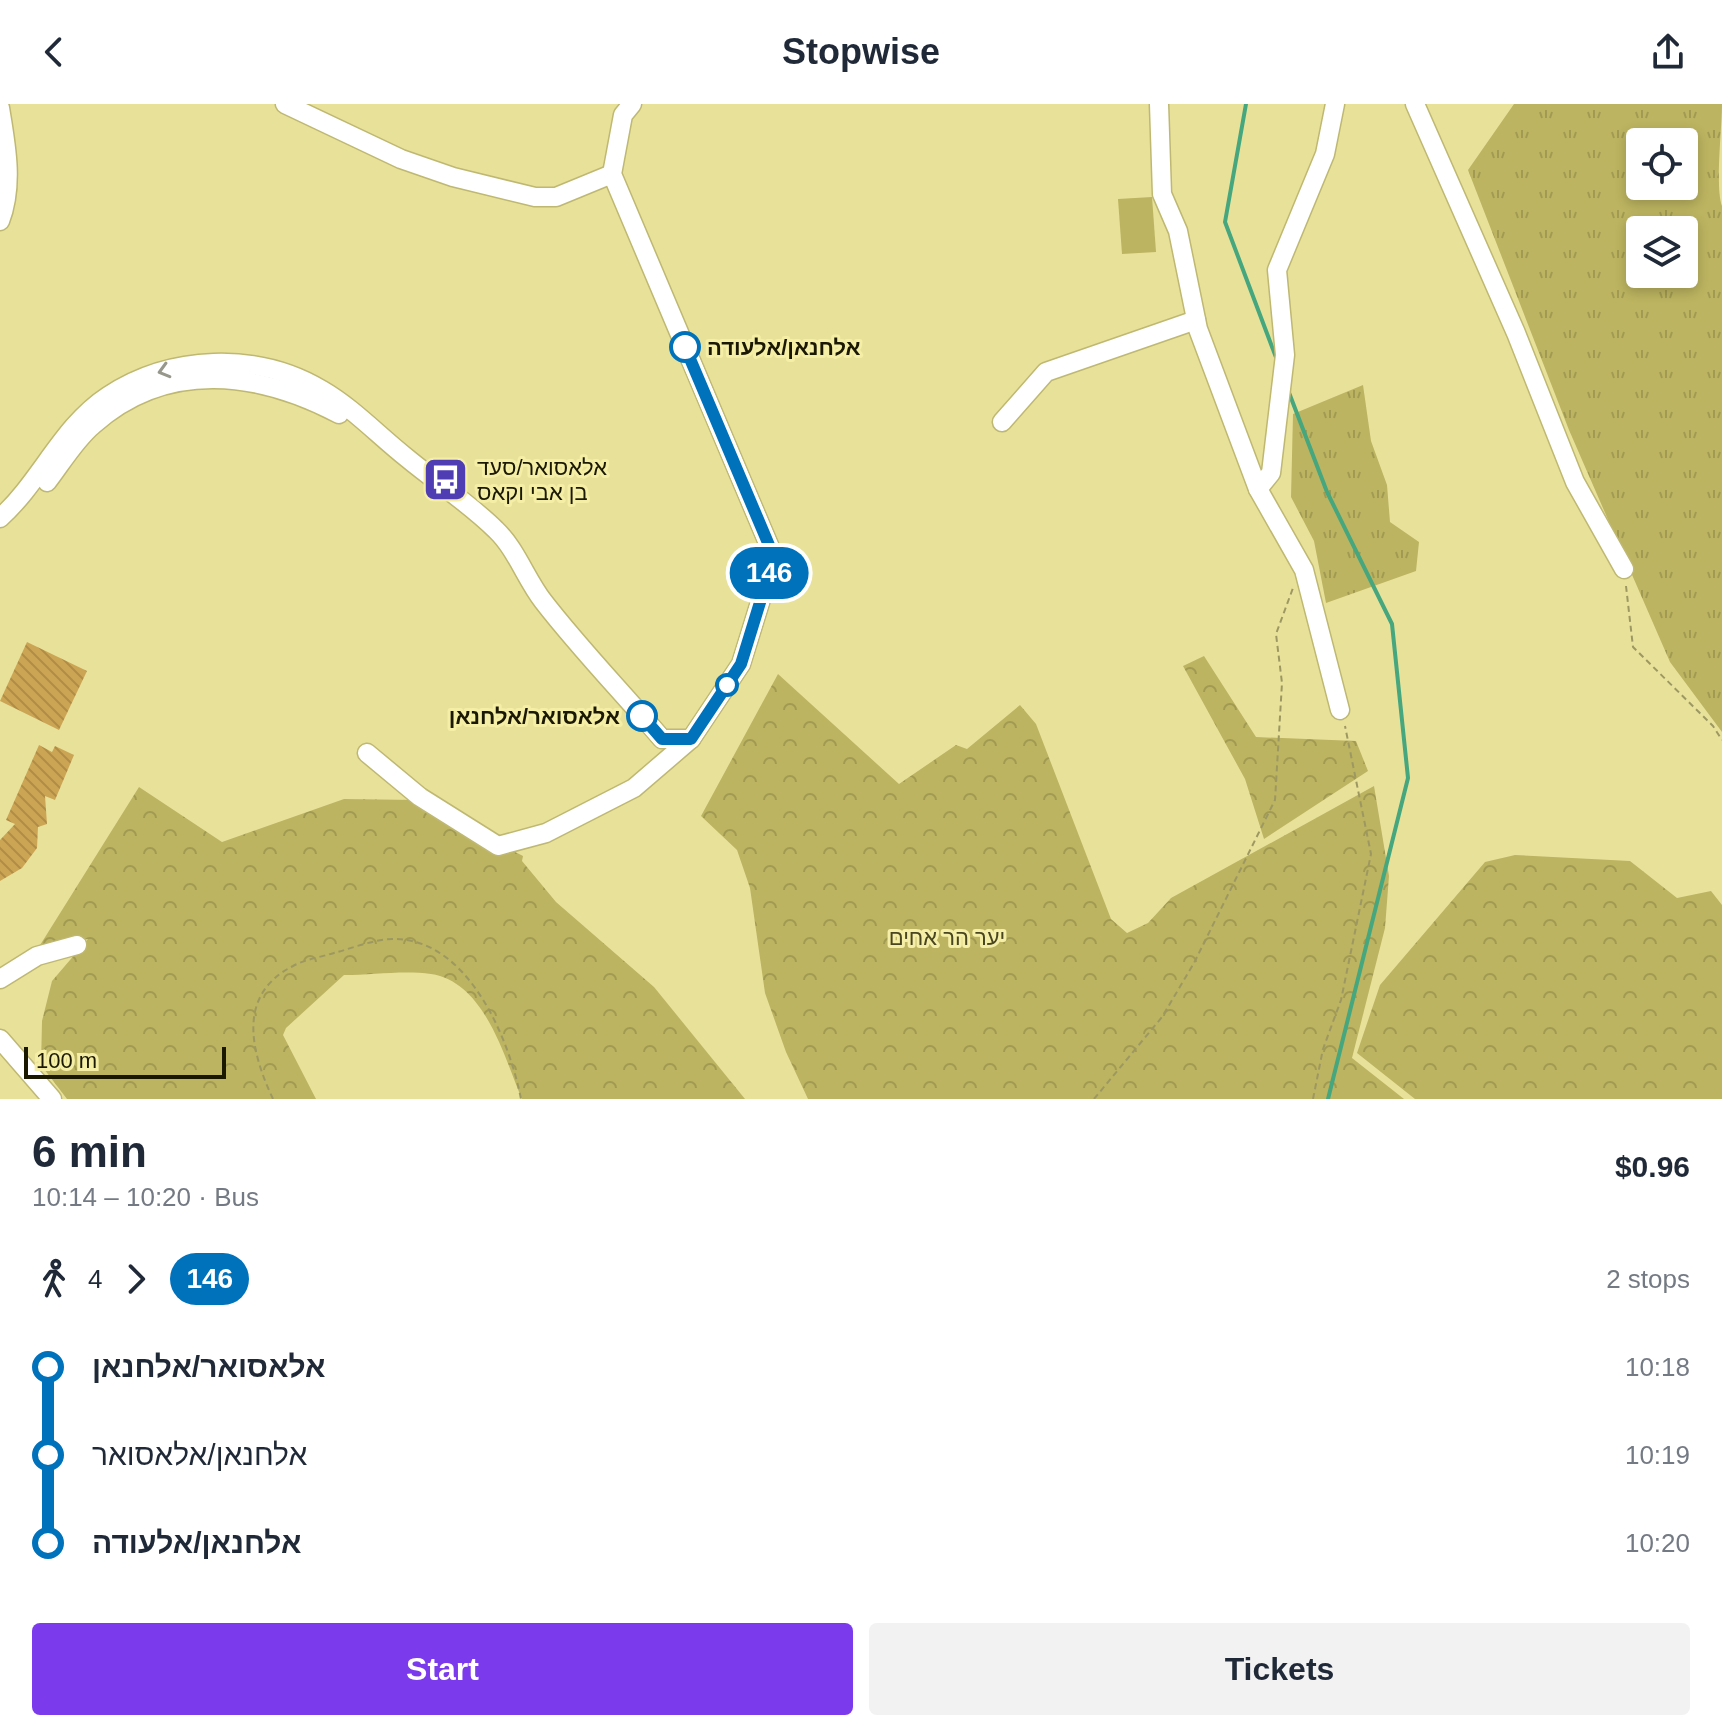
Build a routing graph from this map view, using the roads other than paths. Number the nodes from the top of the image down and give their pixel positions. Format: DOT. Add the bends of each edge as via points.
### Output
graph roads {
  1 [pos="285,104"];
  2 [pos="632,104"];
  3 [pos="1159,104"];
  4 [pos="1335,104"];
  5 [pos="1415,104"];
  6 [pos="0,108"];
  7 [pos="612,174"];
  8 [pos="0,221"];
  9 [pos="1196,320"];
  10 [pos="1002,422"];
  11 [pos="386,442"];
  12 [pos="1258,489"];
  13 [pos="0,518"];
  14 [pos="0,532"];
  15 [pos="1624,569"];
  16 [pos="1340,710"];
  17 [pos="691,739"];
  18 [pos="367,753"];
  19 [pos="77,945"];
  20 [pos="0,979"];
  21 [pos="0,1039"];
  22 [pos="52,1099"];
  1 -- 7 [label="street" via="401,159 535,197 556,197"];
  2 -- 7 [label="street" via="623,115"];
  3 -- 9 [label="street" via="1162,194 1178,231"];
  4 -- 12 [label="street" via="1325,154 1277,270 1285,355 1271,473"];
  5 -- 15 [label="street" via="1575,482"];
  6 -- 8 [label="street" via="8,160"];
  7 -- 17 [label="street" via="774,557 741,664"];
  9 -- 10 [label="street" via="1046,372"];
  9 -- 12 [label="street"];
  11 -- 13 [label="street, one-way" via="331,396 290,376 226,363 189,365 129,384 90,409"];
  11 -- 14 [label="street" via="305,396 262,382 190,380 159,388 106,414"];
  11 -- 17 [label="street" via="498,532 542,600 662,739"];
  12 -- 16 [label="street" via="1304,570"];
  17 -- 18 [label="street" via="634,788 546,833 498,846 420,797"];
  19 -- 20 [label="street" via="37,956"];
  21 -- 22 [label="street"];
}
